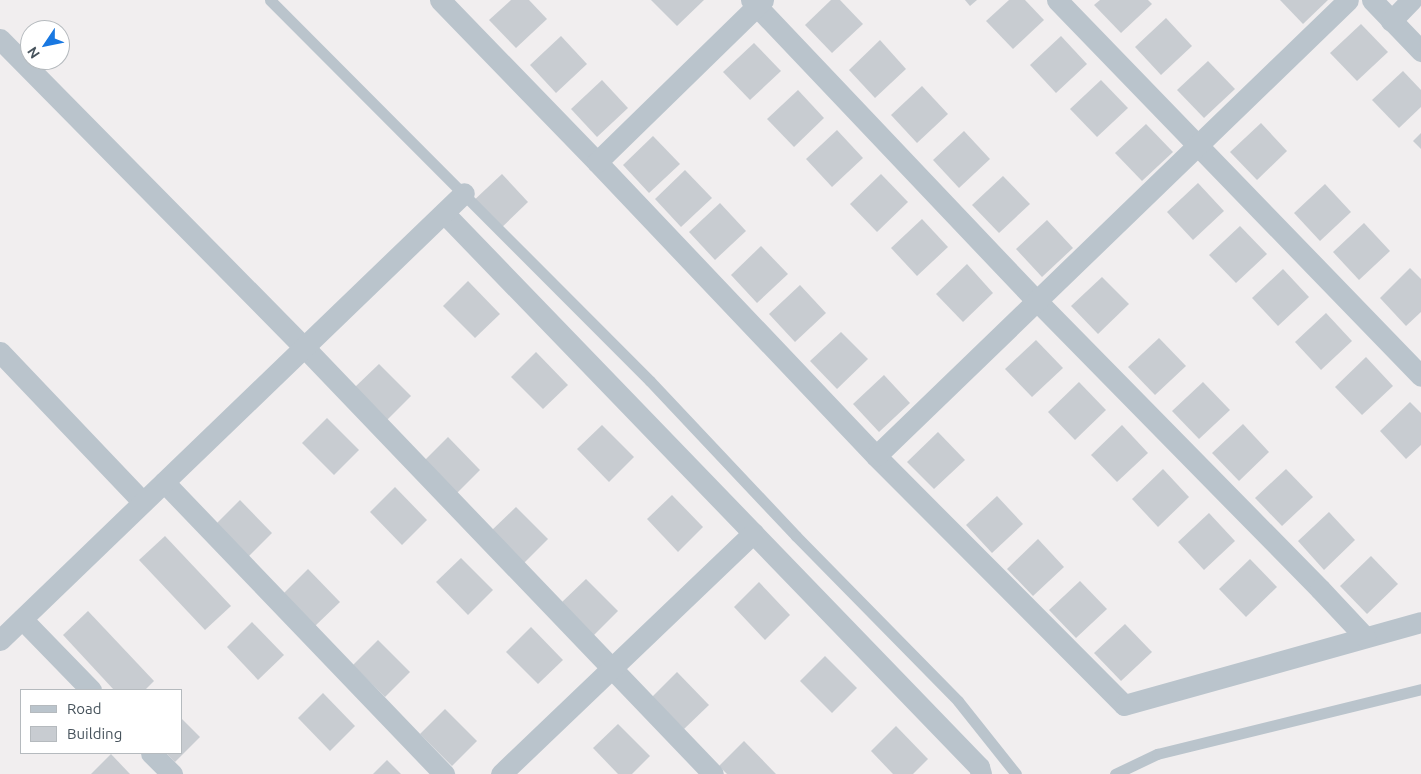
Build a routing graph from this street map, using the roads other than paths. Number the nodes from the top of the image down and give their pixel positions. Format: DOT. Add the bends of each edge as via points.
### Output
graph roads {
  1 [pos="270,0"];
  2 [pos="440,0"];
  3 [pos="1057,0"];
  4 [pos="1348,0"];
  5 [pos="1372,0"];
  6 [pos="1411,0"];
  7 [pos="757,2"];
  8 [pos="1392,21"];
  9 [pos="0,39"];
  10 [pos="1421,51"];
  11 [pos="1197,147"];
  12 [pos="597,162"];
  13 [pos="464,193"];
  14 [pos="444,213"];
  15 [pos="1036,301"];
  16 [pos="304,347"];
  17 [pos="0,352"];
  18 [pos="1421,376"];
  19 [pos="876,456"];
  20 [pos="164,482"];
  21 [pos="144,502"];
  22 [pos="753,534"];
  23 [pos="22,619"];
  24 [pos="1421,622"];
  25 [pos="1365,638"];
  26 [pos="0,640"];
  27 [pos="612,668"];
  28 [pos="90,689"];
  29 [pos="1421,689"];
  30 [pos="152,754"];
  31 [pos="172,774"];
  32 [pos="444,774"];
  33 [pos="501,774"];
  34 [pos="712,774"];
  35 [pos="981,774"];
  36 [pos="1016,774"];
  37 [pos="1115,774"];
  1 -- 13 [label="lane"];
  2 -- 12 [label="street"];
  3 -- 11 [label="street"];
  4 -- 11 [label="street"];
  5 -- 8 [label="street"];
  6 -- 8 [label="street"];
  7 -- 12 [label="street"];
  7 -- 15 [label="street"];
  8 -- 10 [label="street"];
  9 -- 16 [label="street"];
  11 -- 15 [label="street"];
  11 -- 18 [label="street"];
  12 -- 19 [label="street"];
  13 -- 14 [label="street"];
  13 -- 36 [label="lane" via="958,701"];
  14 -- 16 [label="street"];
  14 -- 22 [label="street"];
  15 -- 19 [label="street"];
  15 -- 25 [label="street"];
  16 -- 20 [label="street"];
  16 -- 27 [label="street"];
  17 -- 21 [label="street"];
  19 -- 25 [label="street" via="1124,705"];
  20 -- 21 [label="street"];
  20 -- 32 [label="street"];
  21 -- 23 [label="street"];
  22 -- 27 [label="street"];
  22 -- 35 [label="street" via="979,767"];
  23 -- 26 [label="street"];
  23 -- 28 [label="street"];
  24 -- 25 [label="street"];
  27 -- 33 [label="street"];
  27 -- 34 [label="street"];
  29 -- 37 [label="lane" via="1157,754"];
  30 -- 31 [label="street"];
}
